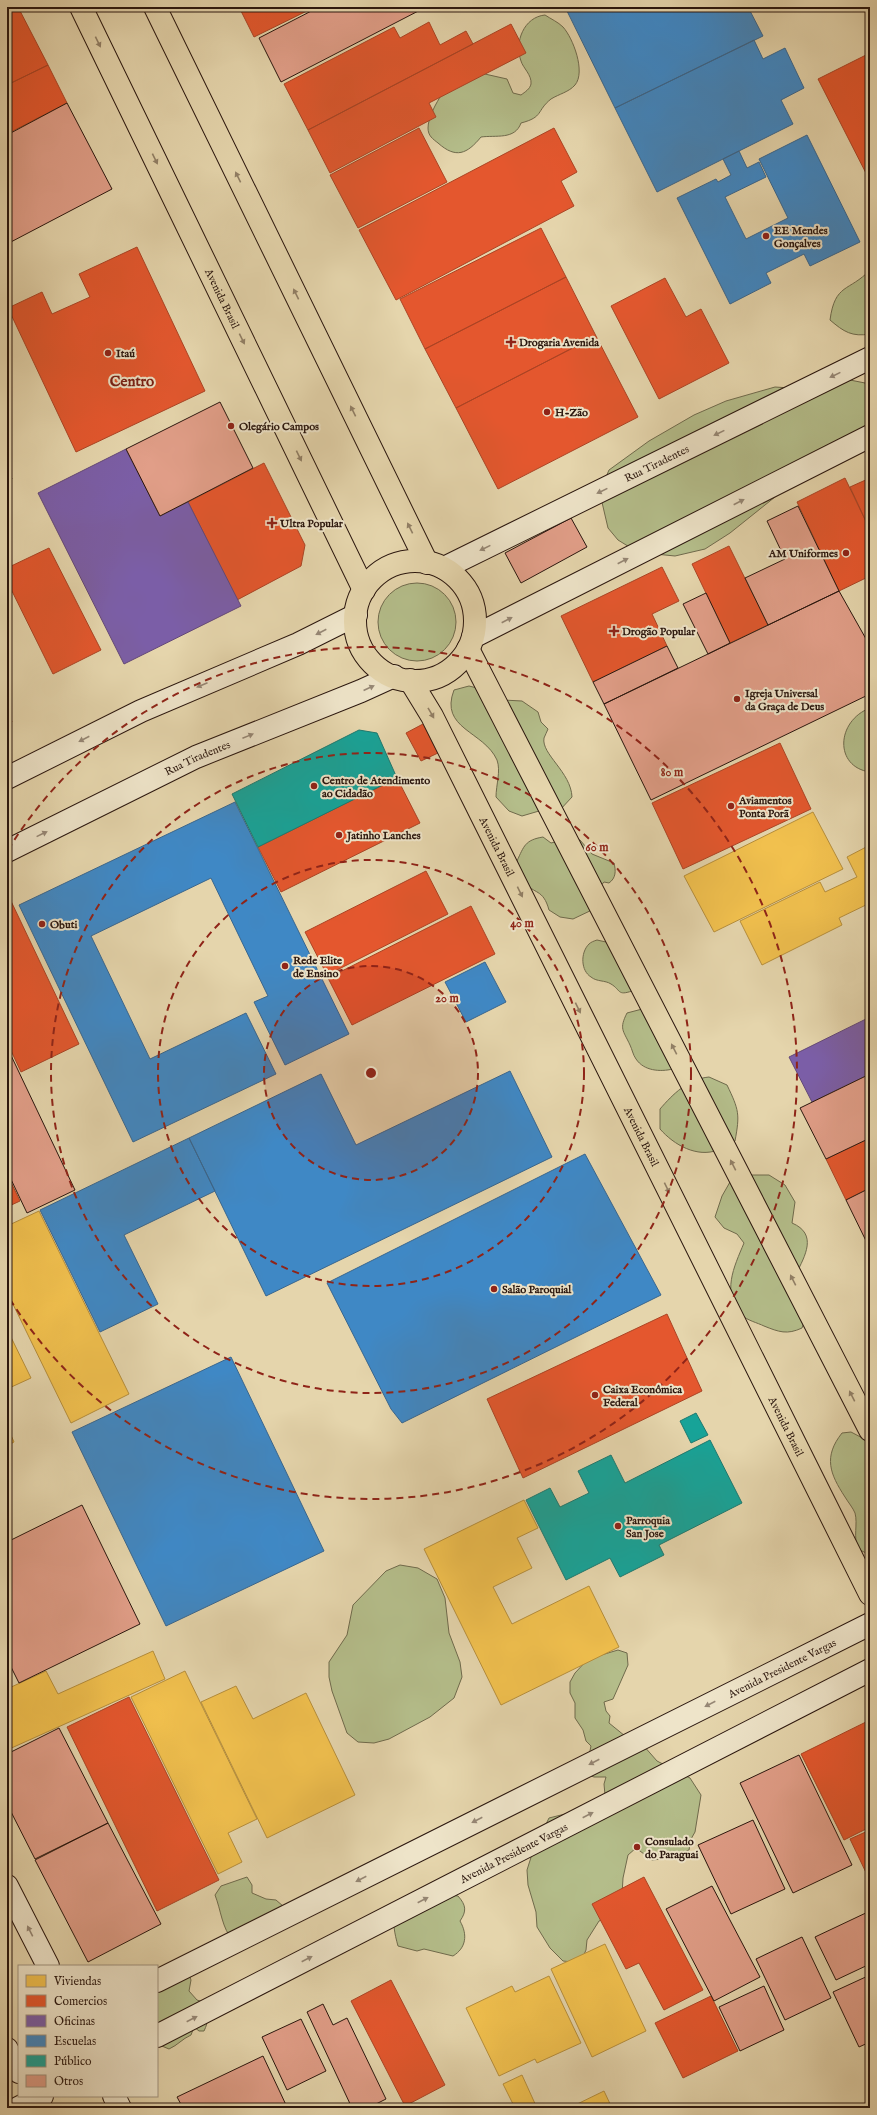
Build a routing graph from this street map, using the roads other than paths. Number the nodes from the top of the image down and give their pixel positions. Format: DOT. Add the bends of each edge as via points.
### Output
graph roads {
  1 [pos="81,7"];
  2 [pos="155,7"];
  3 [pos="870,358"];
  4 [pos="870,436"];
  5 [pos="435,566"];
  6 [pos="364,590"];
  7 [pos="356,614"];
  8 [pos="471,643"];
  9 [pos="402,678"];
  10 [pos="7,778"];
  11 [pos="7,851"];
  12 [pos="870,1430"];
  13 [pos="870,1594"];
  14 [pos="870,1624"];
  15 [pos="870,1670"];
  16 [pos="7,1886"];
  17 [pos="47,1965"];
  18 [pos="158,1980"];
  19 [pos="158,2035"];
  20 [pos="114,2097"];
  21 [pos="120,2108"];
  1 -- 6 [label="main road, Avenida Brasil, one-way"];
  5 -- 2 [label="main road, one-way"];
  3 -- 5 [label="main road, Rua Tiradentes, one-way"];
  8 -- 4 [label="main road, one-way"];
  5 -- 6 [label="main road" via="406,562 387,568 370,581"];
  5 -- 8 [label="main road" via="464,586 470,598 475,624"];
  6 -- 7 [label="main road"];
  7 -- 9 [label="main road" via="357,637 367,657 375,665"];
  7 -- 10 [label="main road, one-way" via="298,644 141,711"];
  8 -- 9 [label="main road" via="454,666 444,673 433,678"];
  12 -- 8 [label="main road, one-way"];
  11 -- 9 [label="main road, Rua Tiradentes, one-way" via="196,757"];
  9 -- 13 [label="main road, Avenida Brasil, one-way" via="432,716"];
  14 -- 18 [label="main road, Avenida Presidente Vargas, one-way"];
  19 -- 15 [label="main road, Avenida Presidente Vargas, one-way"];
  17 -- 16 [label="main road, one-way"];
  20 -- 21 [label="main road"];
}
